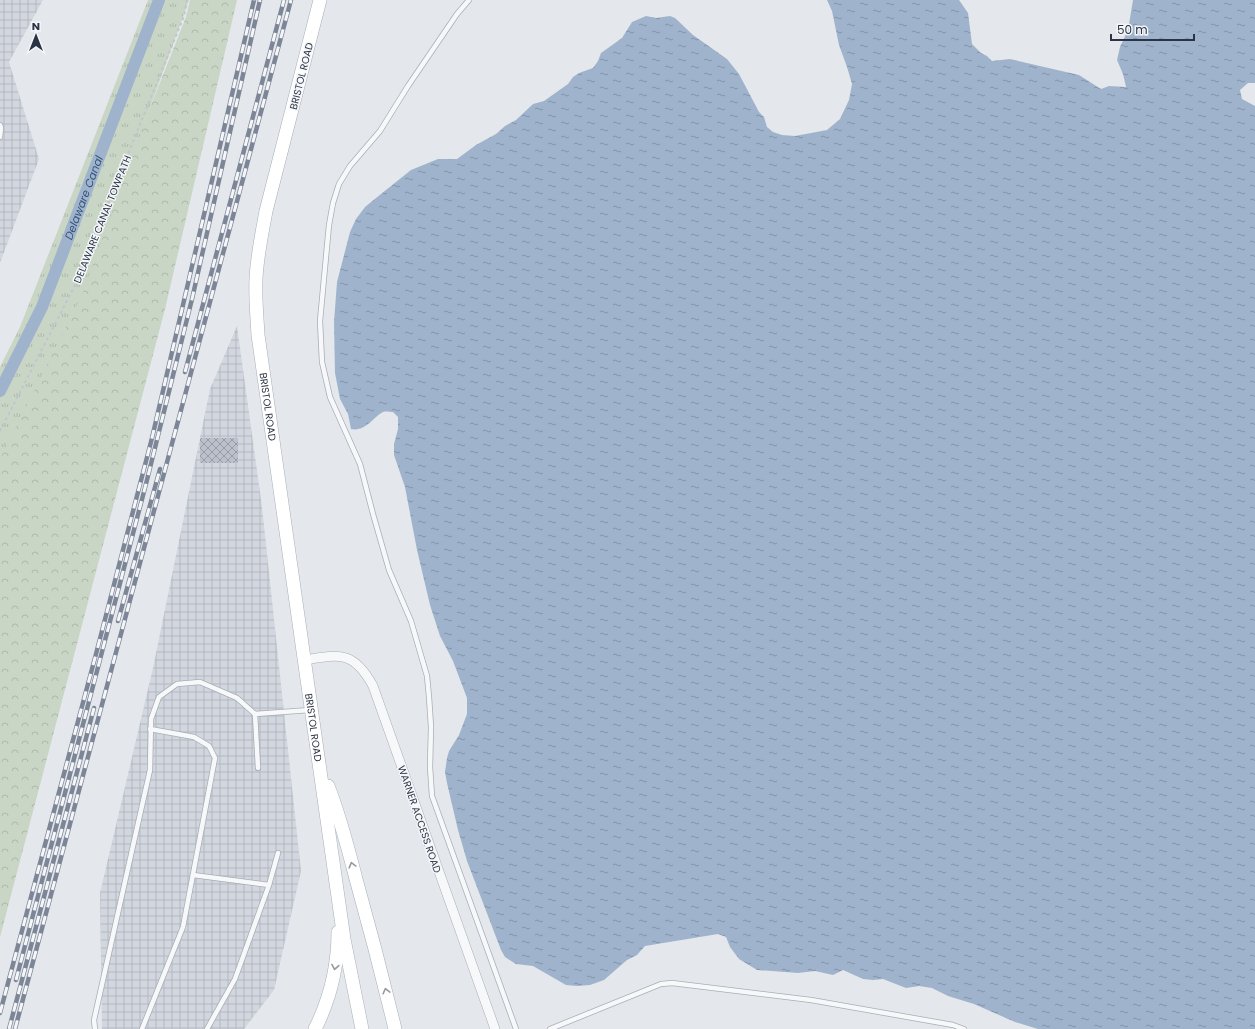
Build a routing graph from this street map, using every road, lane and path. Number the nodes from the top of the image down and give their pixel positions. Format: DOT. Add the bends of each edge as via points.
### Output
graph roads {
  1 [pos="187,0"];
  2 [pos="320,0"];
  3 [pos="469,0"];
  4 [pos="0,125"];
  5 [pos="0,137"];
  6 [pos="0,431"];
  7 [pos="305,660"];
  8 [pos="312,710"];
  9 [pos="255,714"];
  10 [pos="150,729"];
  11 [pos="320,765"];
  12 [pos="258,768"];
  13 [pos="327,816"];
  14 [pos="278,853"];
  15 [pos="193,875"];
  16 [pos="269,886"];
  17 [pos="95,1029"];
  18 [pos="142,1029"];
  19 [pos="207,1029"];
  20 [pos="315,1029"];
  21 [pos="362,1029"];
  22 [pos="371,1029"];
  23 [pos="395,1029"];
  24 [pos="494,1029"];
  25 [pos="516,1029"];
  26 [pos="550,1029"];
  27 [pos="964,1029"];
  1 -- 6 [label="path, DELAWARE CANAL TOWPATH" via="184,16 74,287"];
  2 -- 7 [label="main road, BRISTOL ROAD" via="266,211 259,244 256,278 258,335"];
  3 -- 25 [label="lane" via="408,86 380,131 350,166 339,184 329,225 322,283 320,346 330,397 360,464 389,570 411,621 427,676 430,697 432,796"];
  4 -- 5 [label="lane"];
  7 -- 8 [label="main road, BRISTOL ROAD"];
  7 -- 24 [label="street, WARNER ACCESS ROAD" via="329,656 348,658 366,672"];
  8 -- 9 [label="lane"];
  8 -- 11 [label="main road, BRISTOL ROAD"];
  9 -- 10 [label="lane" via="237,698 200,682 177,684 159,697"];
  9 -- 12 [label="lane"];
  10 -- 15 [label="lane" via="194,737 209,746 215,758"];
  10 -- 17 [label="lane" via="150,770 94,1020"];
  11 -- 13 [label="main road, BRISTOL ROAD"];
  23 -- 11 [label="main road, one-way" via="349,853"];
  13 -- 20 [label="main road, one-way" via="338,940 332,985"];
  13 -- 21 [label="main road" via="344,939"];
  13 -- 22 [label="main road"];
  14 -- 16 [label="lane"];
  15 -- 16 [label="lane"];
  15 -- 18 [label="lane" via="183,927"];
  16 -- 19 [label="lane" via="235,979"];
  26 -- 27 [label="lane" via="661,984 811,1000"];
}
